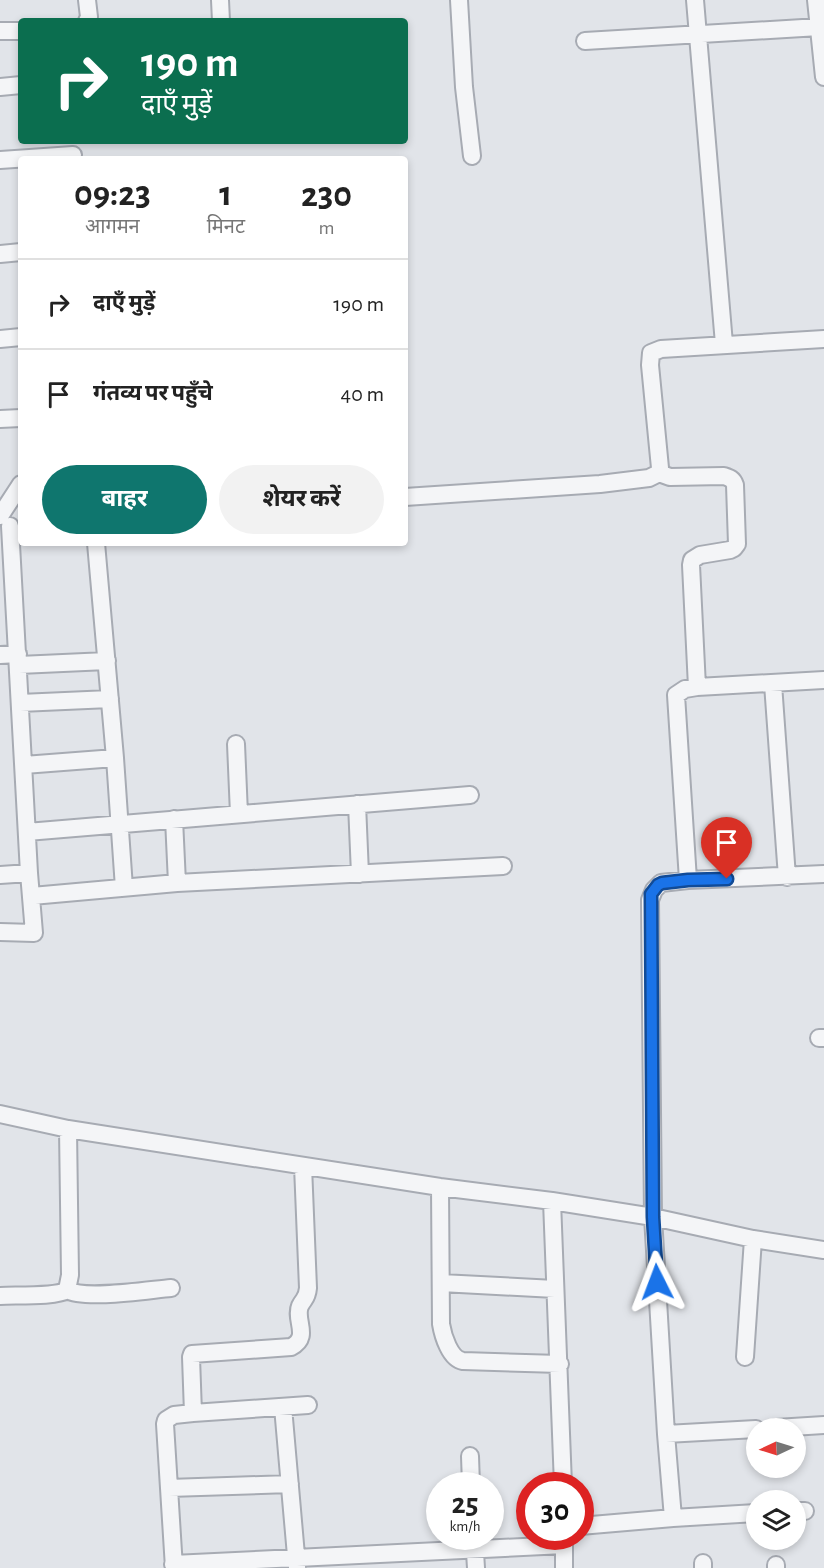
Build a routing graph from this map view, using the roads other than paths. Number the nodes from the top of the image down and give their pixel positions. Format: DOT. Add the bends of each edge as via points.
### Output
graph roads {
  1 [pos="87,0"];
  2 [pos="220,0"];
  3 [pos="459,0"];
  4 [pos="695,0"];
  5 [pos="816,0"];
  6 [pos="88,18"];
  7 [pos="221,18"];
  8 [pos="819,27"];
  9 [pos="18,31"];
  10 [pos="0,32"];
  11 [pos="697,35"];
  12 [pos="585,41"];
  13 [pos="824,70"];
  14 [pos="824,77"];
  15 [pos="18,85"];
  16 [pos="0,87"];
  17 [pos="73,155"];
  18 [pos="58,156"];
  19 [pos="472,156"];
  20 [pos="18,159"];
  21 [pos="0,160"];
  22 [pos="18,252"];
  23 [pos="0,254"];
  24 [pos="824,339"];
  25 [pos="724,344"];
  26 [pos="18,418"];
  27 [pos="0,419"];
  28 [pos="659,473"];
  29 [pos="18,493"];
  30 [pos="408,497"];
  31 [pos="8,523"];
  32 [pos="96,546"];
  33 [pos="0,655"];
  34 [pos="18,660"];
  35 [pos="106,661"];
  36 [pos="824,680"];
  37 [pos="773,684"];
  38 [pos="697,687"];
  39 [pos="110,699"];
  40 [pos="20,703"];
  41 [pos="236,744"];
  42 [pos="115,758"];
  43 [pos="24,765"];
  44 [pos="470,795"];
  45 [pos="357,804"];
  46 [pos="239,814"];
  47 [pos="174,819"];
  48 [pos="120,824"];
  49 [pos="27,832"];
  50 [pos="503,866"];
  51 [pos="29,873"];
  52 [pos="360,874"];
  53 [pos="824,874"];
  54 [pos="0,875"];
  55 [pos="787,877"];
  56 [pos="688,880"];
  57 [pos="177,883"];
  58 [pos="124,888"];
  59 [pos="32,896"];
  60 [pos="0,932"];
  61 [pos="0,1114"];
  62 [pos="68,1129"];
  63 [pos="303,1166"];
  64 [pos="440,1187"];
  65 [pos="552,1201"];
  66 [pos="653,1217"];
  67 [pos="753,1239"];
  68 [pos="824,1250"];
  69 [pos="441,1283"];
  70 [pos="171,1288"];
  71 [pos="555,1288"];
  72 [pos="67,1290"];
  73 [pos="0,1296"];
  74 [pos="745,1358"];
  75 [pos="560,1364"];
  76 [pos="308,1405"];
  77 [pos="283,1407"];
  78 [pos="193,1413"];
  79 [pos="824,1425"];
  80 [pos="806,1426"];
  81 [pos="746,1430"];
  82 [pos="666,1434"];
  83 [pos="470,1456"];
  84 [pos="471,1472"];
  85 [pos="563,1472"];
  86 [pos="290,1484"];
  87 [pos="169,1488"];
  88 [pos="746,1514"];
  89 [pos="673,1518"];
  90 [pos="594,1525"];
  91 [pos="426,1548"];
  92 [pos="475,1550"];
  93 [pos="564,1550"];
  94 [pos="297,1563"];
  95 [pos="173,1566"];
  96 [pos="476,1568"];
  97 [pos="564,1568"];
  1 -- 6 [label="street"];
  2 -- 7 [label="street"];
  3 -- 19 [label="street"];
  4 -- 11 [label="street"];
  5 -- 8 [label="street"];
  8 -- 11 [label="street"];
  8 -- 13 [label="street"];
  9 -- 10 [label="street"];
  11 -- 12 [label="street"];
  11 -- 25 [label="street"];
  13 -- 14 [label="street"];
  15 -- 16 [label="street"];
  17 -- 18 [label="street"];
  20 -- 21 [label="street"];
  22 -- 23 [label="street"];
  24 -- 25 [label="street"];
  25 -- 28 [label="street" via="651,353"];
  26 -- 27 [label="street"];
  28 -- 30 [label="street" via="649,478 600,484"];
  28 -- 38 [label="street" via="670,477 724,476 735,485 737,544 730,550 700,555 691,565"];
  29 -- 31 [label="street"];
  31 -- 34 [label="street"];
  32 -- 35 [label="street"];
  33 -- 34 [label="street"];
  34 -- 35 [label="street"];
  34 -- 40 [label="street"];
  35 -- 39 [label="street"];
  36 -- 37 [label="street"];
  37 -- 38 [label="street"];
  37 -- 55 [label="street"];
  38 -- 56 [label="street" via="676,695"];
  39 -- 40 [label="street"];
  39 -- 42 [label="street"];
  40 -- 43 [label="street"];
  41 -- 46 [label="street"];
  42 -- 43 [label="street"];
  42 -- 48 [label="street"];
  43 -- 49 [label="street"];
  44 -- 45 [label="street"];
  45 -- 46 [label="street"];
  45 -- 52 [label="street"];
  46 -- 47 [label="street"];
  47 -- 48 [label="street"];
  47 -- 57 [label="street"];
  48 -- 49 [label="street"];
  48 -- 58 [label="street"];
  49 -- 51 [label="street"];
  50 -- 52 [label="street"];
  51 -- 54 [label="street"];
  51 -- 59 [label="street"];
  52 -- 57 [label="street"];
  53 -- 55 [label="street"];
  55 -- 56 [label="street"];
  56 -- 66 [label="street" via="662,883 650,900"];
  57 -- 58 [label="street"];
  58 -- 59 [label="street"];
  59 -- 60 [label="street" via="34,933"];
  61 -- 62 [label="street"];
  62 -- 63 [label="street"];
  62 -- 72 [label="street"];
  63 -- 64 [label="street"];
  63 -- 78 [label="street" via="308,1296 300,1307 301,1335 291,1347 192,1354"];
  64 -- 65 [label="street"];
  64 -- 69 [label="street"];
  65 -- 66 [label="street"];
  65 -- 71 [label="street"];
  66 -- 67 [label="street"];
  66 -- 82 [label="street"];
  67 -- 68 [label="street"];
  67 -- 74 [label="street"];
  69 -- 71 [label="street"];
  69 -- 75 [label="street" via="443,1335 458,1360"];
  70 -- 72 [label="street" via="87,1295"];
  71 -- 75 [label="street"];
  72 -- 73 [label="street"];
  75 -- 85 [label="street"];
  76 -- 77 [label="street"];
  77 -- 78 [label="street"];
  77 -- 86 [label="street"];
  78 -- 87 [label="street" via="166,1420"];
  79 -- 80 [label="street"];
  81 -- 82 [label="street"];
  82 -- 89 [label="street"];
  83 -- 84 [label="street"];
  86 -- 87 [label="street"];
  86 -- 94 [label="street"];
  87 -- 95 [label="street"];
  88 -- 89 [label="street"];
  89 -- 90 [label="street"];
  91 -- 94 [label="street"];
  92 -- 96 [label="street"];
  93 -- 97 [label="street"];
  94 -- 95 [label="street"];
}
